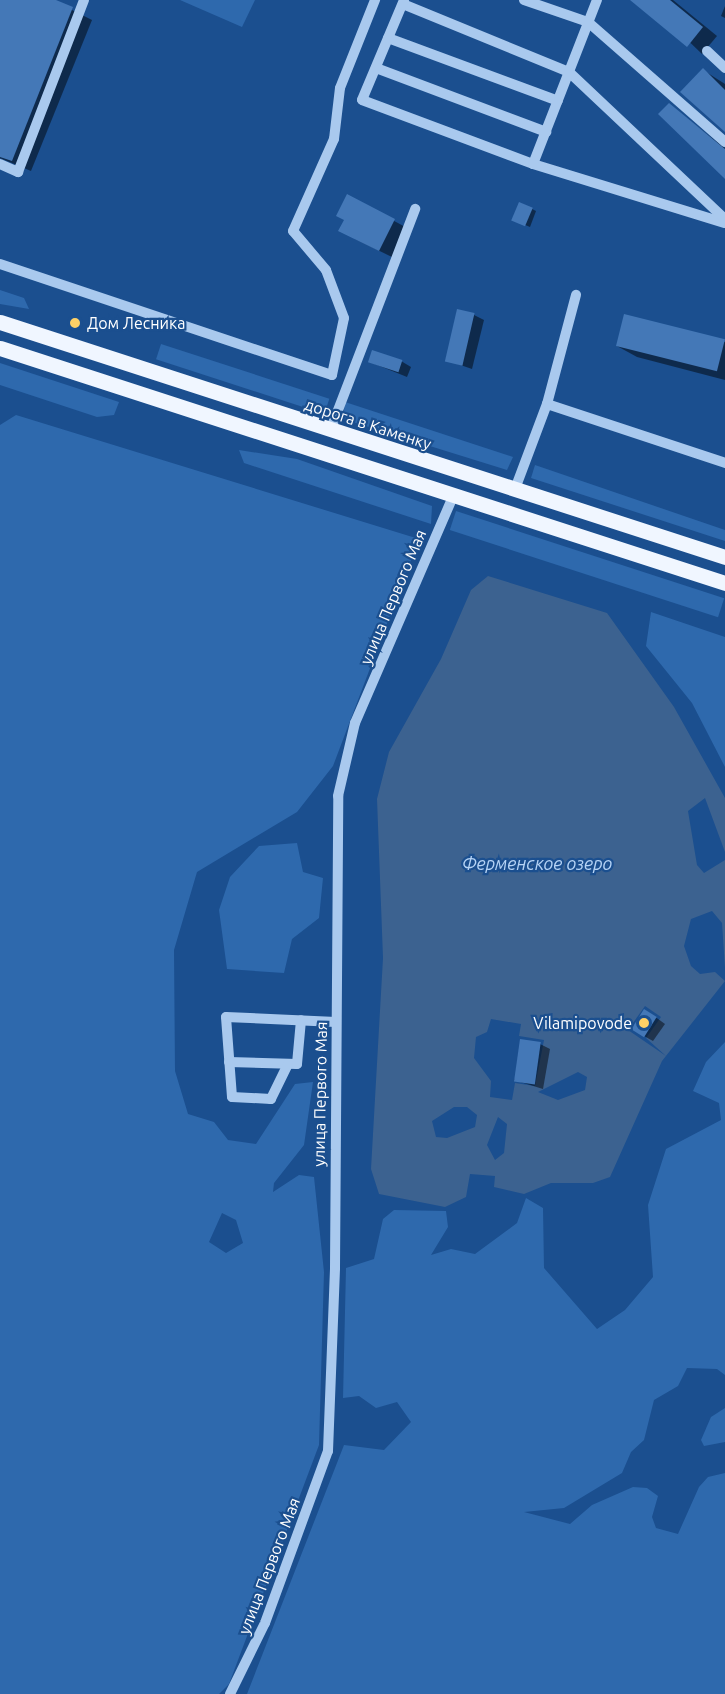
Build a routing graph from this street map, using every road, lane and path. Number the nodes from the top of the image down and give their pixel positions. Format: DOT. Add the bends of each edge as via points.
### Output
graph roads {
  1 [pos="84,0"];
  2 [pos="375,0"];
  3 [pos="524,0"];
  4 [pos="597,0"];
  5 [pos="403,2"];
  6 [pos="588,22"];
  7 [pos="388,38"];
  8 [pos="707,51"];
  9 [pos="376,68"];
  10 [pos="725,68"];
  11 [pos="569,72"];
  12 [pos="558,100"];
  13 [pos="546,132"];
  14 [pos="725,142"];
  15 [pos="533,164"];
  16 [pos="0,165"];
  17 [pos="415,209"];
  18 [pos="725,221"];
  19 [pos="0,264"];
  20 [pos="576,295"];
  21 [pos="0,322"];
  22 [pos="0,348"];
  23 [pos="547,404"];
  24 [pos="330,431"];
  25 [pos="725,463"];
  26 [pos="515,489"];
  27 [pos="453,496"];
  28 [pos="725,557"];
  29 [pos="725,583"];
  30 [pos="301,1020"];
  31 [pos="336,1022"];
  32 [pos="230,1062"];
  33 [pos="288,1064"];
  34 [pos="230,1694"];
  1 -- 16 [label="street" via="18,172"];
  2 -- 19 [label="street" via="339,88 334,139 293,231 326,270 344,318 332,375"];
  3 -- 6 [label="street"];
  4 -- 6 [label="street"];
  5 -- 7 [label="street"];
  5 -- 11 [label="street"];
  6 -- 11 [label="street"];
  6 -- 14 [label="street"];
  7 -- 9 [label="street"];
  7 -- 12 [label="street"];
  8 -- 10 [label="street"];
  9 -- 13 [label="street"];
  9 -- 15 [label="street" via="362,100"];
  11 -- 12 [label="street"];
  11 -- 18 [label="street"];
  12 -- 13 [label="street"];
  13 -- 15 [label="street"];
  15 -- 18 [label="street"];
  17 -- 24 [label="street"];
  20 -- 23 [label="street"];
  21 -- 24 [label="main road, дорога в Каменку"];
  22 -- 27 [label="main road"];
  23 -- 25 [label="street"];
  23 -- 26 [label="street"];
  24 -- 26 [label="main road, дорога в Каменку"];
  26 -- 28 [label="main road, дорога в Каменку"];
  27 -- 29 [label="main road"];
  27 -- 31 [label="street, улица Первого Мая" via="355,723 338,796"];
  30 -- 31 [label="street"];
  30 -- 32 [label="street" via="226,1017"];
  30 -- 33 [label="street" via="297,1064"];
  31 -- 34 [label="street, улица Первого Мая" via="328,1451 264,1623"];
  32 -- 33 [label="street"];
  32 -- 33 [label="street" via="232,1097 271,1099"];
}
